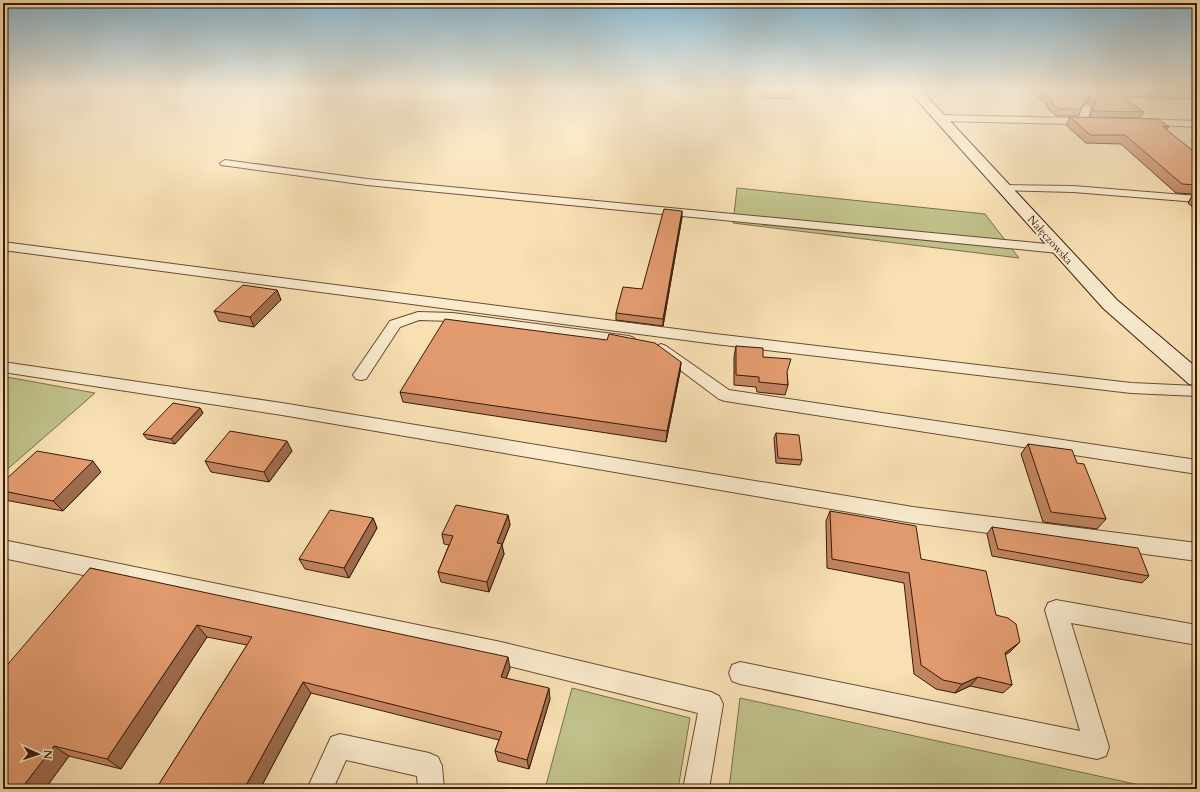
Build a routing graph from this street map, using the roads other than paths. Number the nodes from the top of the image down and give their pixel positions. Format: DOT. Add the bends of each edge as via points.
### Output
graph roads {
  1 [pos="948,127"];
  2 [pos="225,163"];
  3 [pos="1003,188"];
  4 [pos="1197,199"];
  5 [pos="3,246"];
  6 [pos="1058,249"];
  7 [pos="3,367"];
  8 [pos="361,375"];
  9 [pos="1197,379"];
  10 [pos="1197,391"];
  11 [pos="1197,467"];
  12 [pos="3,549"];
  13 [pos="1197,552"];
  14 [pos="1197,635"];
  15 [pos="740,673"];
  16 [pos="320,789"];
  17 [pos="431,789"];
  18 [pos="696,789"];
  1 -- 3 [label="main road, Nałęczowska"];
  2 -- 6 [label="lane" via="367,182"];
  3 -- 4 [label="lane" via="1073,189"];
  3 -- 6 [label="main road, Nałęczowska"];
  5 -- 10 [label="lane" via="715,339 1131,388"];
  6 -- 9 [label="main road, Nałęczowska" via="1121,315"];
  7 -- 13 [label="lane" via="438,435 913,515"];
  8 -- 11 [label="lane" via="395,324 418,316 453,317 613,338 660,348 725,396"];
  12 -- 18 [label="lane" via="501,653 711,704"];
  14 -- 15 [label="lane" via="1056,610 1096,747"];
  16 -- 17 [label="lane" via="340,746 429,766"];
}
